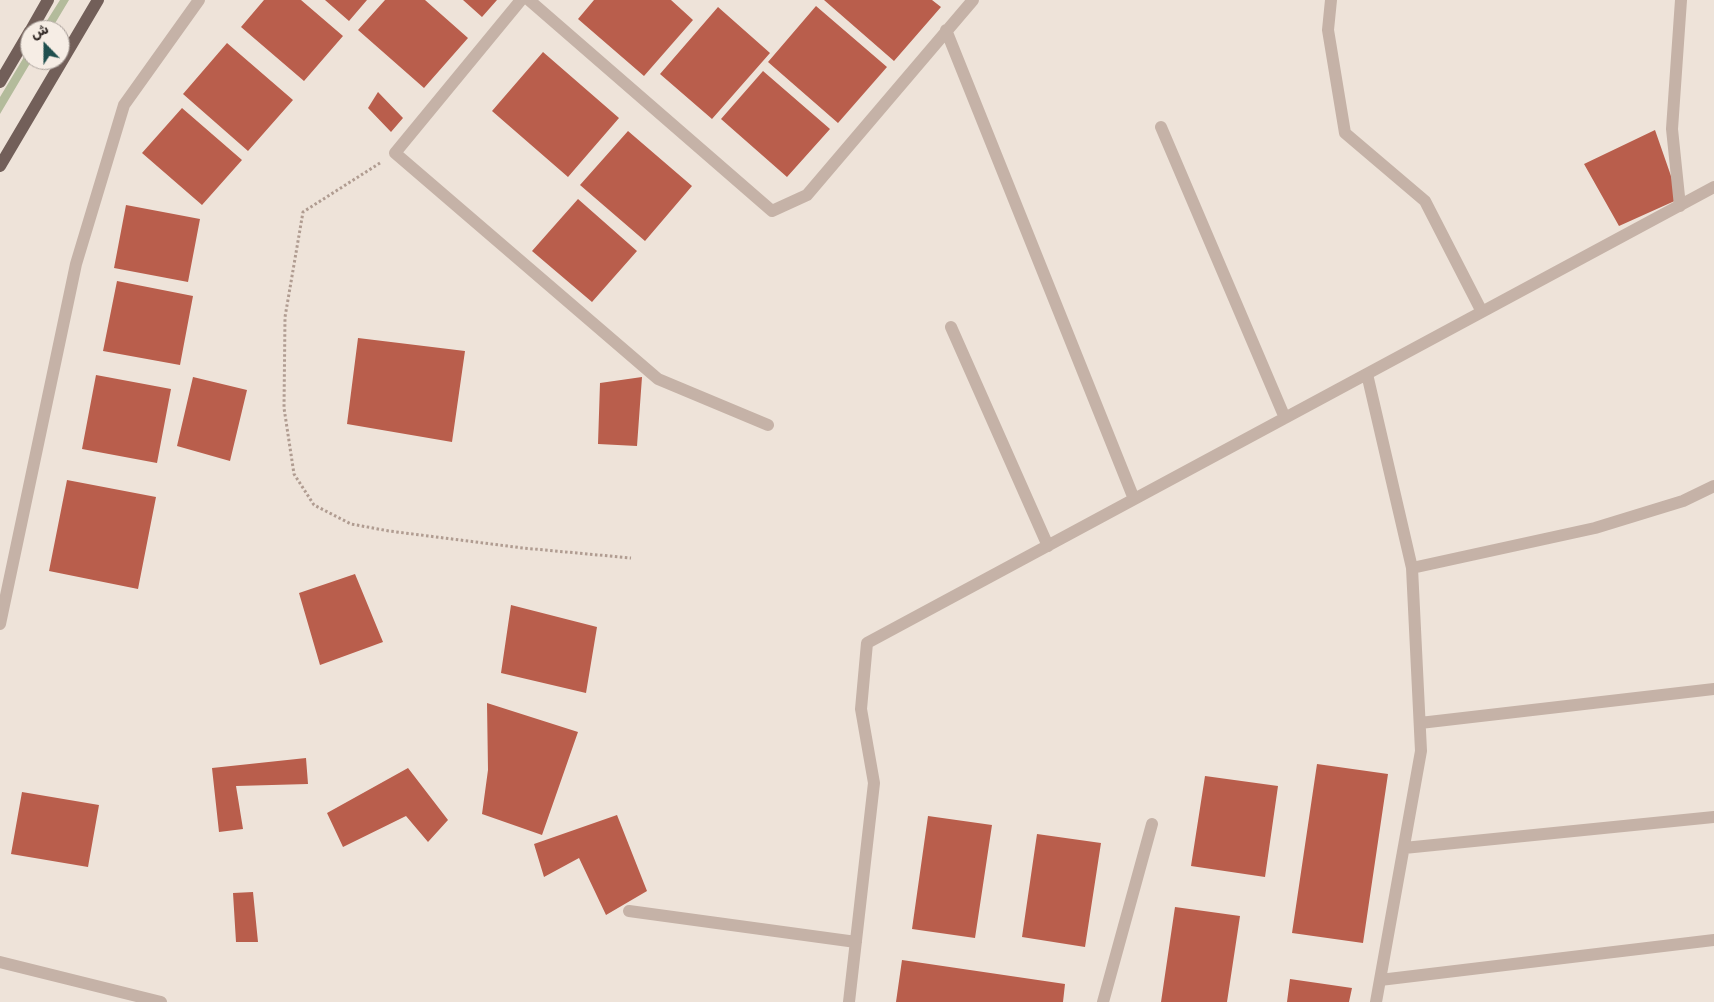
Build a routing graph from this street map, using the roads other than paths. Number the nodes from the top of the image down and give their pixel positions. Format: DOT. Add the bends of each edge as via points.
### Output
graph roads {
  1 [pos="48,0"];
  2 [pos="98,0"];
  3 [pos="199,0"];
  4 [pos="521,0"];
  5 [pos="529,0"];
  6 [pos="974,0"];
  7 [pos="1331,0"];
  8 [pos="1681,0"];
  9 [pos="36,20"];
  10 [pos="946,30"];
  11 [pos="20,48"];
  12 [pos="0,82"];
  13 [pos="1161,127"];
  14 [pos="0,166"];
  15 [pos="1714,187"];
  16 [pos="1680,206"];
  17 [pos="1482,312"];
  18 [pos="951,327"];
  19 [pos="1367,374"];
  20 [pos="1285,418"];
  21 [pos="768,425"];
  22 [pos="1714,486"];
  23 [pos="1134,499"];
  24 [pos="1048,546"];
  25 [pos="1412,568"];
  26 [pos="0,624"];
  27 [pos="1714,689"];
  28 [pos="1420,723"];
  29 [pos="1714,817"];
  30 [pos="1152,824"];
  31 [pos="1404,848"];
  32 [pos="628,911"];
  33 [pos="1714,940"];
  34 [pos="856,942"];
  35 [pos="0,962"];
  36 [pos="1380,980"];
  37 [pos="161,1002"];
  38 [pos="849,1002"];
  39 [pos="1103,1002"];
  40 [pos="1376,1002"];
  1 -- 9 [label="main road"];
  2 -- 14 [label="main road"];
  3 -- 26 [label="street" via="124,105 76,264"];
  4 -- 21 [label="street" via="395,153 658,379"];
  5 -- 10 [label="street" via="772,211 807,195"];
  6 -- 10 [label="street"];
  7 -- 17 [label="street" via="1328,30 1345,133 1425,201"];
  8 -- 16 [label="street" via="1672,129"];
  10 -- 23 [label="street"];
  11 -- 12 [label="main road"];
  13 -- 20 [label="street"];
  15 -- 16 [label="street"];
  16 -- 17 [label="street"];
  17 -- 19 [label="street"];
  18 -- 24 [label="street"];
  19 -- 20 [label="street"];
  19 -- 25 [label="street"];
  20 -- 23 [label="street"];
  22 -- 25 [label="street" via="1683,501 1595,528"];
  23 -- 24 [label="street"];
  24 -- 34 [label="street" via="867,643 861,709 874,783"];
  25 -- 28 [label="street"];
  27 -- 28 [label="street"];
  28 -- 31 [label="street" via="1421,752"];
  29 -- 31 [label="street"];
  30 -- 39 [label="street"];
  31 -- 36 [label="street"];
  32 -- 34 [label="street"];
  33 -- 36 [label="street"];
  34 -- 38 [label="street"];
  35 -- 37 [label="street"];
  36 -- 40 [label="street"];
}
